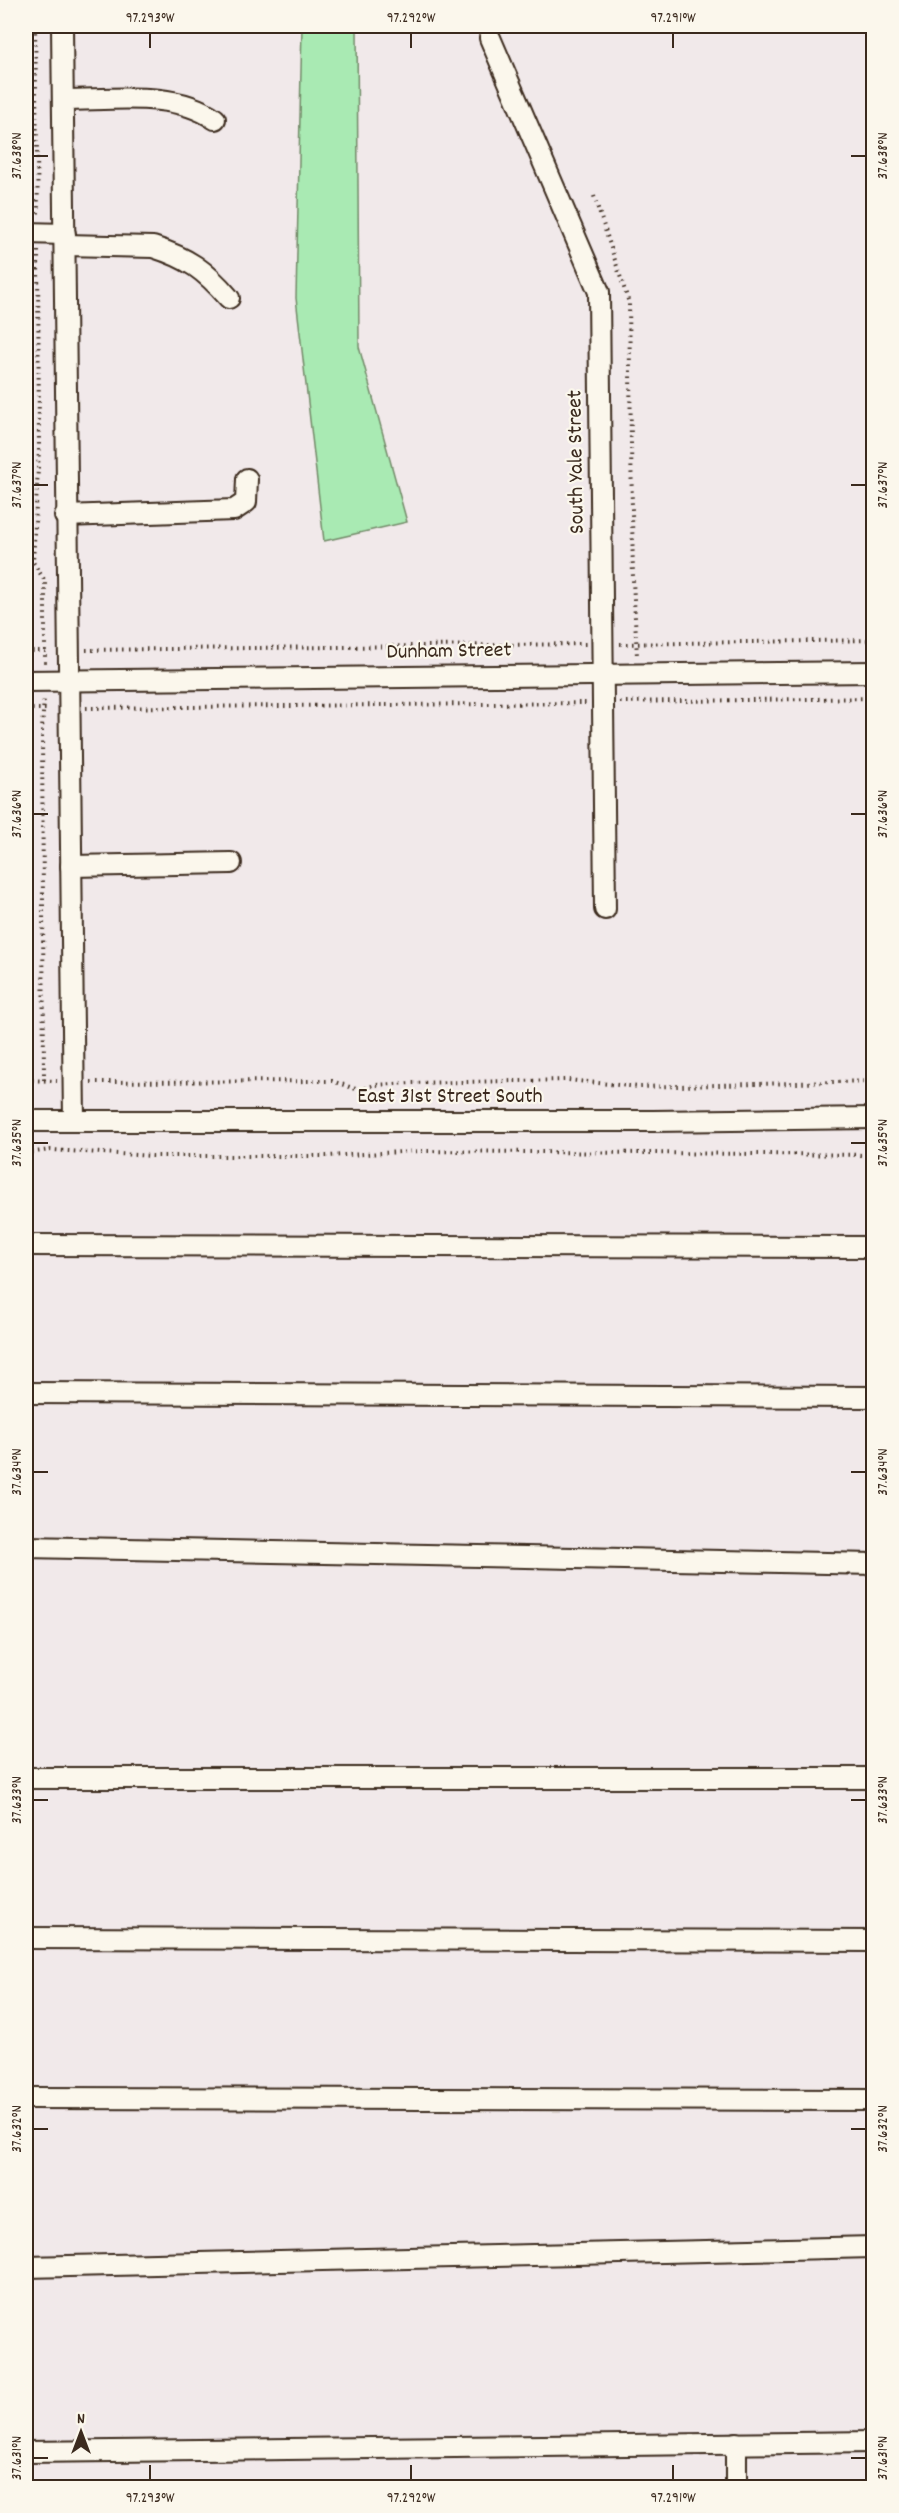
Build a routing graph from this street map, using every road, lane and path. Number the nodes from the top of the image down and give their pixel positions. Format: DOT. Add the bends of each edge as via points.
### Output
graph roads {
  1 [pos="35,26"];
  2 [pos="62,26"];
  3 [pos="490,38"];
  4 [pos="64,100"];
  5 [pos="215,119"];
  6 [pos="594,195"];
  7 [pos="32,234"];
  8 [pos="65,240"];
  9 [pos="229,298"];
  10 [pos="247,479"];
  11 [pos="65,516"];
  12 [pos="873,640"];
  13 [pos="636,643"];
  14 [pos="603,644"];
  15 [pos="69,650"];
  16 [pos="26,651"];
  17 [pos="45,651"];
  18 [pos="873,672"];
  19 [pos="638,673"];
  20 [pos="603,674"];
  21 [pos="69,680"];
  22 [pos="35,681"];
  23 [pos="873,698"];
  24 [pos="640,702"];
  25 [pos="603,703"];
  26 [pos="70,708"];
  27 [pos="26,709"];
  28 [pos="44,709"];
  29 [pos="231,863"];
  30 [pos="71,866"];
  31 [pos="605,909"];
  32 [pos="26,1080"];
  33 [pos="44,1080"];
  34 [pos="74,1081"];
  35 [pos="873,1081"];
  36 [pos="873,1118"];
  37 [pos="26,1121"];
  38 [pos="74,1121"];
  39 [pos="26,1153"];
  40 [pos="873,1155"];
  41 [pos="26,1245"];
  42 [pos="873,1247"];
  43 [pos="26,1393"];
  44 [pos="873,1396"];
  45 [pos="26,1547"];
  46 [pos="873,1564"];
  47 [pos="26,1778"];
  48 [pos="873,1778"];
  49 [pos="26,1938"];
  50 [pos="873,1941"];
  51 [pos="26,2098"];
  52 [pos="873,2100"];
  53 [pos="873,2247"];
  54 [pos="26,2267"];
  55 [pos="873,2442"];
  56 [pos="736,2443"];
  57 [pos="26,2452"];
  58 [pos="736,2487"];
  1 -- 7 [label="path"];
  2 -- 4 [label="street"];
  3 -- 14 [label="street, South Yale Street" via="598,292"];
  4 -- 5 [label="street" via="176,102 198,107"];
  4 -- 8 [label="street"];
  6 -- 13 [label="path" via="629,303"];
  7 -- 8 [label="street"];
  7 -- 17 [label="path" via="39,449 33,562 45,580"];
  8 -- 9 [label="street" via="164,250 194,263"];
  8 -- 11 [label="street"];
  10 -- 11 [label="street" via="246,502 234,510"];
  11 -- 15 [label="street"];
  12 -- 13 [label="path"];
  13 -- 14 [label="path"];
  13 -- 19 [label="path"];
  14 -- 15 [label="path"];
  14 -- 20 [label="street, South Yale Street"];
  15 -- 17 [label="path"];
  15 -- 21 [label="street"];
  16 -- 17 [label="path"];
  17 -- 22 [label="path"];
  18 -- 19 [label="street, Dunham Street"];
  19 -- 20 [label="street, Dunham Street"];
  19 -- 24 [label="path"];
  20 -- 21 [label="street, Dunham Street"];
  20 -- 25 [label="street, South Yale Street"];
  21 -- 22 [label="street, Dunham Street"];
  21 -- 26 [label="street"];
  22 -- 28 [label="path"];
  23 -- 24 [label="path"];
  24 -- 25 [label="path"];
  25 -- 26 [label="path"];
  25 -- 31 [label="street, South Yale Street"];
  26 -- 28 [label="path"];
  26 -- 30 [label="street"];
  27 -- 28 [label="path"];
  28 -- 33 [label="path"];
  29 -- 30 [label="street"];
  30 -- 34 [label="street"];
  32 -- 33 [label="path"];
  33 -- 34 [label="path"];
  34 -- 35 [label="path" via="332,1081 359,1090 375,1085 568,1080 639,1087"];
  34 -- 38 [label="street"];
  36 -- 38 [label="street, East 31st Street South"];
  37 -- 38 [label="street, East 31st Street South"];
  39 -- 40 [label="path" via="51,1150 153,1156 327,1156 420,1151"];
  41 -- 42 [label="street"];
  43 -- 44 [label="street"];
  45 -- 46 [label="street"];
  47 -- 48 [label="street"];
  49 -- 50 [label="street"];
  51 -- 52 [label="street"];
  53 -- 54 [label="street"];
  55 -- 56 [label="street"];
  56 -- 57 [label="street"];
  56 -- 58 [label="street"];
}
